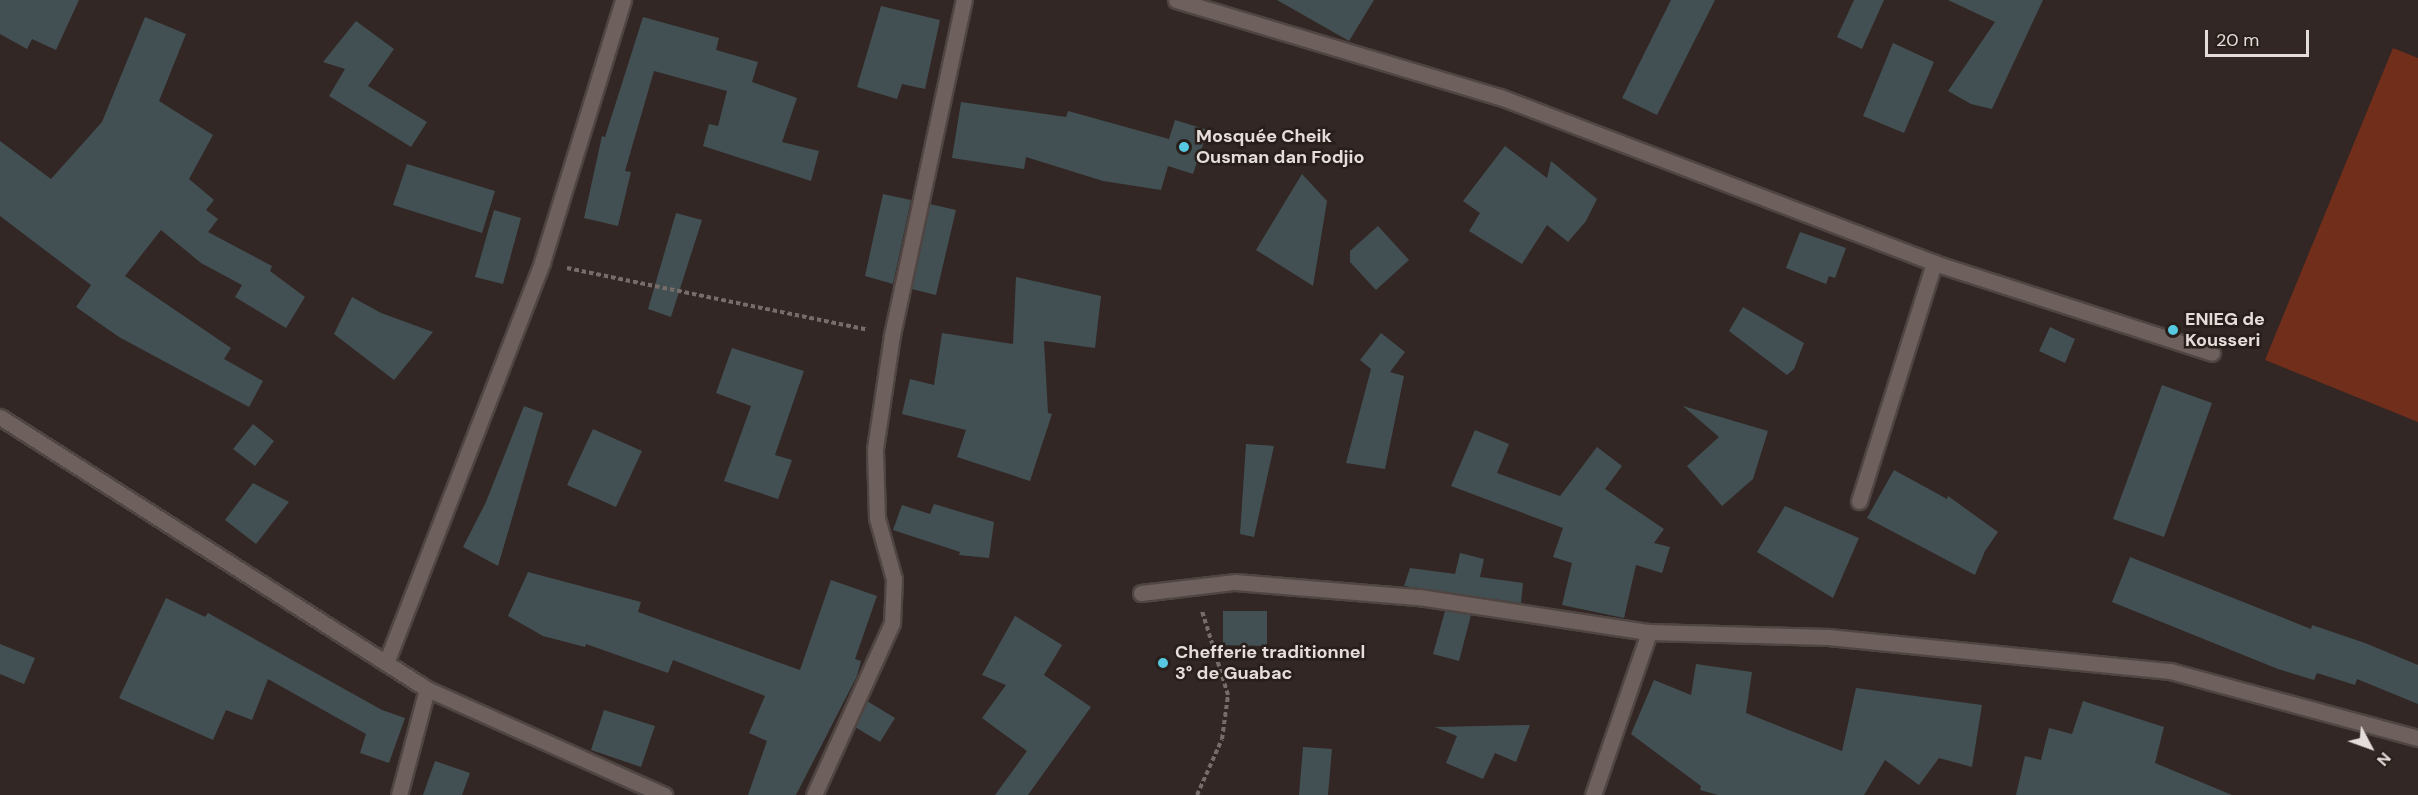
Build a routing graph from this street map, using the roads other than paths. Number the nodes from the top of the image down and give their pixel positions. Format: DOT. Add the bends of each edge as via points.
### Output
graph roads {
  1 [pos="623,0"];
  2 [pos="964,0"];
  3 [pos="1176,0"];
  4 [pos="1934,263"];
  5 [pos="2212,353"];
  6 [pos="0,417"];
  7 [pos="1859,501"];
  8 [pos="1141,593"];
  9 [pos="1649,632"];
  10 [pos="386,663"];
  11 [pos="427,689"];
  12 [pos="2418,738"];
  13 [pos="399,795"];
  14 [pos="664,795"];
  15 [pos="814,795"];
  16 [pos="1593,795"];
  1 -- 10 [label="street" via="542,262"];
  2 -- 15 [label="street" via="892,335 875,449 877,518 894,579 892,623"];
  3 -- 4 [label="street" via="1500,97"];
  4 -- 5 [label="street"];
  4 -- 7 [label="street"];
  6 -- 10 [label="street"];
  8 -- 9 [label="street" via="1235,582 1419,597"];
  9 -- 12 [label="street" via="1828,638 2170,671"];
  9 -- 16 [label="street"];
  10 -- 11 [label="street"];
  11 -- 13 [label="street"];
  11 -- 14 [label="street"];
}
